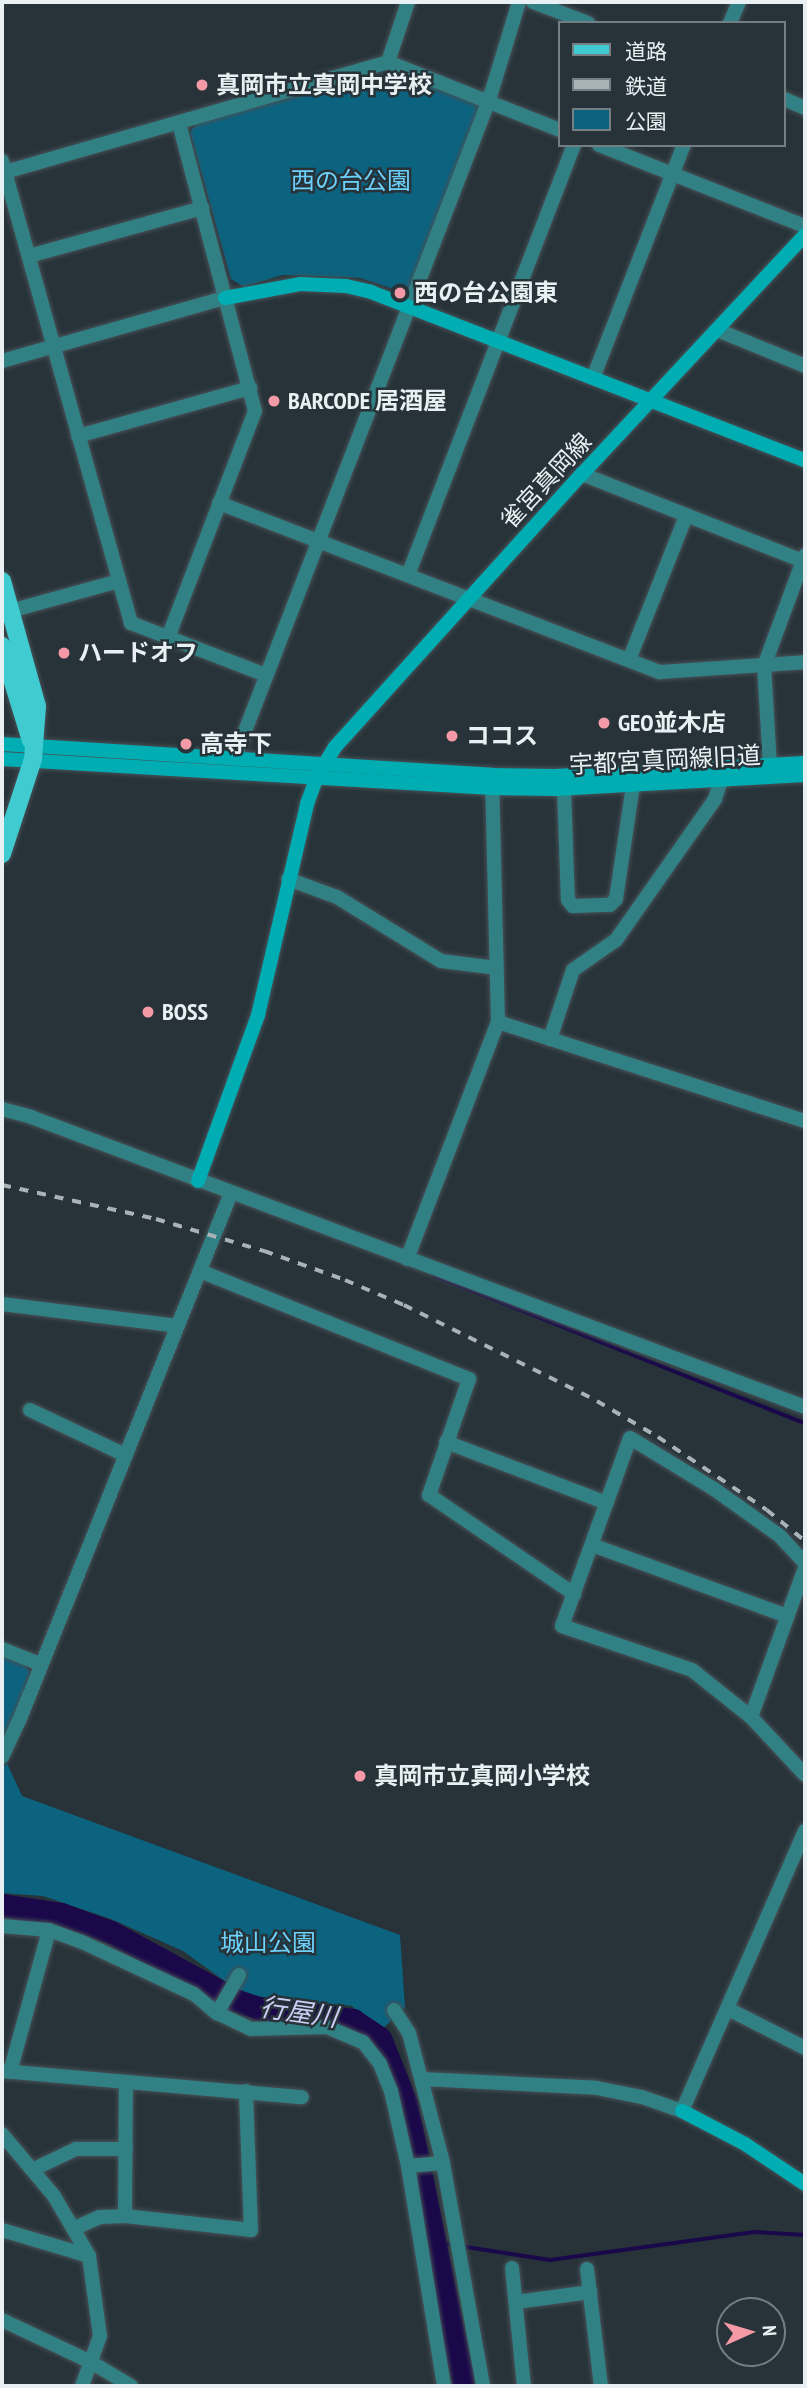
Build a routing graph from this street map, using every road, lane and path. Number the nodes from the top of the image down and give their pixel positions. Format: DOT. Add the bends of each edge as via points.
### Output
graph roads {
  1 [pos="408,2"];
  2 [pos="519,2"];
  3 [pos="533,2"];
  4 [pos="739,2"];
  5 [pos="583,21"];
  6 [pos="731,21"];
  7 [pos="388,62"];
  8 [pos="489,100"];
  9 [pos="786,100"];
  10 [pos="805,108"];
  11 [pos="179,124"];
  12 [pos="558,129"];
  13 [pos="573,147"];
  14 [pos="604,147"];
  15 [pos="683,147"];
  16 [pos="3,166"];
  17 [pos="673,174"];
  18 [pos="202,208"];
  19 [pos="805,226"];
  20 [pos="805,235"];
  21 [pos="29,256"];
  22 [pos="225,298"];
  23 [pos="410,305"];
  24 [pos="717,330"];
  25 [pos="498,341"];
  26 [pos="53,346"];
  27 [pos="2,361"];
  28 [pos="805,366"];
  29 [pos="593,378"];
  30 [pos="250,388"];
  31 [pos="651,401"];
  32 [pos="78,436"];
  33 [pos="805,460"];
  34 [pos="582,474"];
  35 [pos="219,503"];
  36 [pos="686,516"];
  37 [pos="318,542"];
  38 [pos="804,558"];
  39 [pos="408,575"];
  40 [pos="2,581"];
  41 [pos="119,581"];
  42 [pos="468,600"];
  43 [pos="10,611"];
  44 [pos="169,635"];
  45 [pos="2,646"];
  46 [pos="629,660"];
  47 [pos="805,662"];
  48 [pos="764,666"];
  49 [pos="266,676"];
  50 [pos="2,744"];
  51 [pos="33,752"];
  52 [pos="235,757"];
  53 [pos="2,759"];
  54 [pos="325,762"];
  55 [pos="805,763"];
  56 [pos="770,766"];
  57 [pos="805,775"];
  58 [pos="317,776"];
  59 [pos="721,781"];
  60 [pos="492,782"];
  61 [pos="633,785"];
  62 [pos="564,788"];
  63 [pos="2,854"];
  64 [pos="289,879"];
  65 [pos="497,968"];
  66 [pos="498,1022"];
  67 [pos="550,1039"];
  68 [pos="2,1109"];
  69 [pos="805,1121"];
  70 [pos="198,1181"];
  71 [pos="230,1193"];
  72 [pos="408,1259"];
  73 [pos="200,1271"];
  74 [pos="2,1304"];
  75 [pos="178,1326"];
  76 [pos="805,1407"];
  77 [pos="30,1410"];
  78 [pos="446,1442"];
  79 [pos="125,1455"];
  80 [pos="607,1503"];
  81 [pos="592,1545"];
  82 [pos="805,1566"];
  83 [pos="574,1594"];
  84 [pos="787,1616"];
  85 [pos="2,1649"];
  86 [pos="40,1664"];
  87 [pos="751,1717"];
  88 [pos="2,1758"];
  89 [pos="805,1776"];
  90 [pos="805,1831"];
  91 [pos="2,1926"];
  92 [pos="49,1930"];
  93 [pos="239,1975"];
  94 [pos="728,2009"];
  95 [pos="394,2010"];
  96 [pos="217,2013"];
  97 [pos="805,2048"];
  98 [pos="6,2072"];
  99 [pos="422,2079"];
  100 [pos="126,2084"];
  101 [pos="246,2091"];
  102 [pos="302,2097"];
  103 [pos="682,2111"];
  104 [pos="2,2134"];
  105 [pos="125,2149"];
  106 [pos="443,2163"];
  107 [pos="408,2166"];
  108 [pos="34,2169"];
  109 [pos="805,2184"];
  110 [pos="125,2216"];
  111 [pos="75,2228"];
  112 [pos="2,2230"];
  113 [pos="89,2256"];
  114 [pos="512,2268"];
  115 [pos="587,2269"];
  116 [pos="590,2292"];
  117 [pos="516,2302"];
  118 [pos="2,2320"];
  119 [pos="91,2362"];
  120 [pos="82,2386"];
  121 [pos="131,2386"];
  122 [pos="443,2386"];
  123 [pos="483,2386"];
  124 [pos="524,2386"];
  125 [pos="601,2386"];
  1 -- 7 [label="street"];
  2 -- 8 [label="street"];
  3 -- 5 [label="street"];
  4 -- 6 [label="street"];
  7 -- 8 [label="street"];
  7 -- 11 [label="street"];
  8 -- 12 [label="street"];
  8 -- 23 [label="street"];
  9 -- 10 [label="street"];
  11 -- 16 [label="street"];
  11 -- 18 [label="street"];
  13 -- 25 [label="street"];
  14 -- 17 [label="street"];
  15 -- 17 [label="street"];
  16 -- 21 [label="street"];
  17 -- 19 [label="street"];
  17 -- 29 [label="street"];
  18 -- 21 [label="street"];
  18 -- 22 [label="street"];
  20 -- 24 [label="street, 雀宮真岡線"];
  21 -- 26 [label="street"];
  22 -- 23 [label="street" via="278,286 323,283"];
  22 -- 26 [label="street"];
  22 -- 30 [label="street"];
  23 -- 25 [label="street"];
  23 -- 37 [label="street"];
  24 -- 28 [label="street"];
  24 -- 31 [label="street, 雀宮真岡線"];
  25 -- 29 [label="street"];
  25 -- 39 [label="street"];
  26 -- 27 [label="street"];
  26 -- 32 [label="street"];
  29 -- 31 [label="street"];
  30 -- 32 [label="street"];
  30 -- 35 [label="street" via="255,411"];
  31 -- 33 [label="street"];
  31 -- 34 [label="street, 雀宮真岡線"];
  32 -- 41 [label="street"];
  34 -- 36 [label="street"];
  34 -- 42 [label="street, 雀宮真岡線"];
  35 -- 37 [label="street"];
  35 -- 44 [label="street"];
  36 -- 38 [label="street"];
  36 -- 46 [label="street"];
  37 -- 39 [label="street"];
  37 -- 49 [label="street"];
  38 -- 48 [label="street"];
  39 -- 42 [label="street"];
  40 -- 43 [label="main road"];
  41 -- 43 [label="street"];
  41 -- 44 [label="street" via="131,623"];
  42 -- 46 [label="street"];
  42 -- 54 [label="street, 雀宮真岡線"];
  43 -- 51 [label="main road" via="37,706"];
  44 -- 49 [label="street"];
  45 -- 51 [label="main road"];
  46 -- 48 [label="street" via="660,672"];
  47 -- 48 [label="street"];
  48 -- 56 [label="street"];
  49 -- 52 [label="street"];
  50 -- 51 [label="street"];
  51 -- 52 [label="street"];
  51 -- 53 [label="street"];
  51 -- 58 [label="street"];
  51 -- 63 [label="main road"];
  52 -- 54 [label="street"];
  54 -- 58 [label="street, 雀宮真岡線"];
  54 -- 60 [label="street, 宇都宮真岡線旧道"];
  55 -- 56 [label="street, 宇都宮真岡線旧道"];
  56 -- 60 [label="street, 宇都宮真岡線旧道"];
  57 -- 59 [label="street, 宇都宮真岡線旧道"];
  58 -- 60 [label="street, 宇都宮真岡線旧道"];
  58 -- 64 [label="street, 雀宮真岡線"];
  59 -- 61 [label="street, 宇都宮真岡線旧道"];
  59 -- 67 [label="street" via="715,799 616,940 573,970"];
  60 -- 62 [label="street, 宇都宮真岡線旧道"];
  60 -- 65 [label="street"];
  61 -- 62 [label="street, 宇都宮真岡線旧道"];
  61 -- 62 [label="street" via="616,900 610,905 573,906 568,900"];
  64 -- 65 [label="street" via="337,897 441,961"];
  64 -- 70 [label="street, 雀宮真岡線" via="258,1016"];
  65 -- 66 [label="street"];
  66 -- 67 [label="street"];
  66 -- 72 [label="street"];
  67 -- 69 [label="street"];
  68 -- 70 [label="street"];
  70 -- 71 [label="street"];
  71 -- 72 [label="street"];
  71 -- 73 [label="street"];
  72 -- 76 [label="street"];
  73 -- 75 [label="street"];
  73 -- 78 [label="street" via="469,1379"];
  74 -- 75 [label="street"];
  75 -- 79 [label="street"];
  77 -- 79 [label="street"];
  78 -- 80 [label="street"];
  78 -- 83 [label="street" via="429,1495"];
  79 -- 86 [label="street"];
  80 -- 81 [label="street"];
  80 -- 82 [label="street" via="630,1438 780,1536"];
  81 -- 83 [label="street"];
  81 -- 84 [label="street"];
  82 -- 84 [label="street"];
  83 -- 87 [label="street" via="562,1626 692,1670"];
  84 -- 87 [label="street"];
  85 -- 86 [label="street"];
  86 -- 88 [label="street"];
  87 -- 89 [label="street"];
  90 -- 94 [label="street"];
  91 -- 92 [label="street"];
  92 -- 96 [label="street" via="194,1994"];
  92 -- 98 [label="street"];
  93 -- 96 [label="street"];
  94 -- 97 [label="street"];
  94 -- 103 [label="street"];
  95 -- 99 [label="street" via="409,2034"];
  96 -- 107 [label="street" via="251,2029 327,2027 363,2042 380,2064 391,2091"];
  98 -- 100 [label="street"];
  99 -- 103 [label="street" via="597,2088"];
  99 -- 106 [label="street"];
  100 -- 101 [label="street"];
  100 -- 105 [label="street"];
  101 -- 102 [label="street"];
  101 -- 110 [label="street" via="251,2230"];
  103 -- 109 [label="street" via="745,2144"];
  104 -- 108 [label="street"];
  105 -- 108 [label="street" via="76,2148"];
  105 -- 110 [label="street"];
  106 -- 107 [label="street"];
  106 -- 123 [label="street"];
  107 -- 122 [label="street"];
  108 -- 111 [label="street"];
  110 -- 111 [label="street" via="100,2217"];
  111 -- 113 [label="street"];
  112 -- 113 [label="street"];
  113 -- 119 [label="street" via="100,2336"];
  114 -- 117 [label="street"];
  115 -- 116 [label="street"];
  116 -- 117 [label="street"];
  116 -- 125 [label="street"];
  117 -- 124 [label="street"];
  118 -- 119 [label="street"];
  119 -- 120 [label="street"];
  119 -- 121 [label="street"];
}
